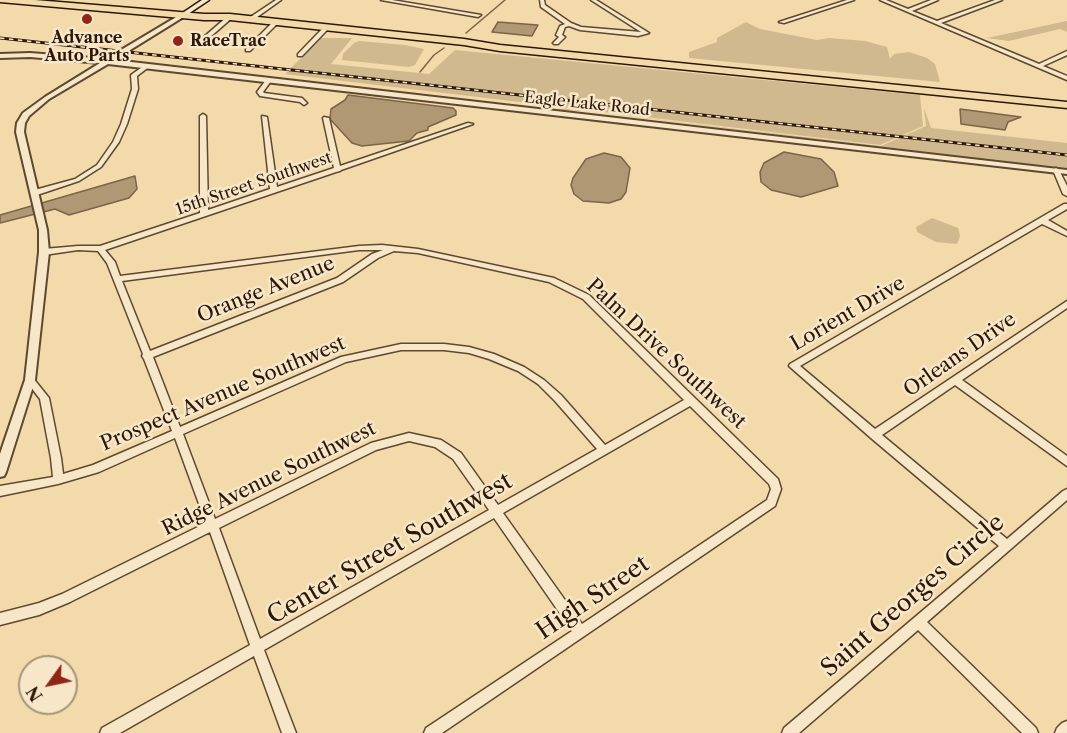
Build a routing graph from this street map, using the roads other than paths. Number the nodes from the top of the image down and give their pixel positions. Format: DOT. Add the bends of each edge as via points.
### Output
graph roads {
  1 [pos="0,0"];
  2 [pos="83,0"];
  3 [pos="196,0"];
  4 [pos="206,0"];
  5 [pos="279,0"];
  6 [pos="383,0"];
  7 [pos="542,0"];
  8 [pos="593,0"];
  9 [pos="852,0"];
  10 [pos="882,0"];
  11 [pos="936,0"];
  12 [pos="1000,0"];
  13 [pos="907,11"];
  14 [pos="182,12"];
  15 [pos="478,15"];
  16 [pos="230,17"];
  17 [pos="251,20"];
  18 [pos="276,22"];
  19 [pos="782,22"];
  20 [pos="937,23"];
  21 [pos="569,24"];
  22 [pos="326,27"];
  23 [pos="464,42"];
  24 [pos="199,44"];
  25 [pos="555,45"];
  26 [pos="248,50"];
  27 [pos="1067,53"];
  28 [pos="300,55"];
  29 [pos="0,56"];
  30 [pos="618,57"];
  31 [pos="105,62"];
  32 [pos="147,66"];
  33 [pos="1039,66"];
  34 [pos="777,73"];
  35 [pos="1067,78"];
  36 [pos="268,81"];
  37 [pos="954,91"];
  38 [pos="1067,99"];
  39 [pos="304,103"];
  40 [pos="1067,105"];
  41 [pos="203,116"];
  42 [pos="264,117"];
  43 [pos="326,118"];
  44 [pos="470,124"];
  45 [pos="338,170"];
  46 [pos="1056,170"];
  47 [pos="1067,172"];
  48 [pos="274,191"];
  49 [pos="1067,194"];
  50 [pos="35,195"];
  51 [pos="1067,206"];
  52 [pos="204,215"];
  53 [pos="1043,221"];
  54 [pos="1067,234"];
  55 [pos="393,248"];
  56 [pos="100,249"];
  57 [pos="346,250"];
  58 [pos="44,252"];
  59 [pos="359,267"];
  60 [pos="117,279"];
  61 [pos="1067,304"];
  62 [pos="146,356"];
  63 [pos="30,380"];
  64 [pos="957,381"];
  65 [pos="692,400"];
  66 [pos="177,432"];
  67 [pos="874,435"];
  68 [pos="604,451"];
  69 [pos="1067,462"];
  70 [pos="0,472"];
  71 [pos="58,480"];
  72 [pos="0,491"];
  73 [pos="775,494"];
  74 [pos="1067,494"];
  75 [pos="496,512"];
  76 [pos="213,525"];
  77 [pos="1007,546"];
  78 [pos="0,619"];
  79 [pos="919,622"];
  80 [pos="580,632"];
  81 [pos="258,648"];
  82 [pos="1067,728"];
  83 [pos="107,733"];
  84 [pos="289,733"];
  85 [pos="431,733"];
  86 [pos="789,733"];
  87 [pos="1031,733"];
  88 [pos="1062,733"];
  1 -- 14 [label="highway"];
  2 -- 14 [label="highway"];
  3 -- 14 [label="main road"];
  4 -- 14 [label="main road"];
  5 -- 17 [label="street"];
  6 -- 15 [label="street"];
  7 -- 21 [label="street" via="543,6"];
  8 -- 21 [label="street" via="646,33 588,30"];
  9 -- 19 [label="street"];
  10 -- 13 [label="street"];
  11 -- 13 [label="street"];
  12 -- 20 [label="street"];
  13 -- 20 [label="street"];
  14 -- 16 [label="highway"];
  14 -- 31 [label="street"];
  16 -- 17 [label="highway"];
  16 -- 24 [label="street"];
  17 -- 18 [label="highway"];
  18 -- 22 [label="highway"];
  18 -- 26 [label="street"];
  20 -- 33 [label="street"];
  21 -- 25 [label="street" via="563,26 562,37"];
  22 -- 23 [label="highway"];
  22 -- 28 [label="street"];
  23 -- 25 [label="highway"];
  23 -- 30 [label="highway"];
  25 -- 30 [label="highway"];
  27 -- 33 [label="street"];
  29 -- 31 [label="street, Eagle Lake Road"];
  30 -- 34 [label="highway"];
  31 -- 32 [label="street, Eagle Lake Road"];
  31 -- 50 [label="street" via="43,101 23,119 20,132"];
  32 -- 36 [label="street, Eagle Lake Road"];
  32 -- 50 [label="street" via="134,75 135,89 124,124 99,166 83,178"];
  33 -- 35 [label="street"];
  34 -- 37 [label="highway"];
  34 -- 37 [label="highway"];
  36 -- 39 [label="street" via="260,92 262,95"];
  36 -- 46 [label="street, Eagle Lake Road"];
  37 -- 38 [label="highway"];
  37 -- 40 [label="highway"];
  41 -- 52 [label="street"];
  42 -- 48 [label="street"];
  43 -- 45 [label="street"];
  44 -- 45 [label="street, 15th Street Southwest"];
  45 -- 48 [label="street, 15th Street Southwest"];
  46 -- 47 [label="street, Eagle Lake Road"];
  46 -- 49 [label="street"];
  48 -- 52 [label="street, 15th Street Southwest"];
  50 -- 58 [label="street"];
  51 -- 53 [label="street, Lorient Drive"];
  52 -- 56 [label="street, 15th Street Southwest"];
  53 -- 54 [label="street"];
  53 -- 67 [label="street, Lorient Drive" via="793,366"];
  55 -- 57 [label="street, Palm Drive Southwest"];
  55 -- 59 [label="street, Orange Avenue"];
  55 -- 65 [label="street, Palm Drive Southwest" via="566,285 586,297"];
  56 -- 58 [label="street, 15th Street Southwest"];
  56 -- 60 [label="street" via="111,262"];
  57 -- 59 [label="street" via="356,257"];
  57 -- 60 [label="street, Palm Drive Southwest"];
  58 -- 63 [label="street"];
  59 -- 62 [label="street, Orange Avenue" via="340,280"];
  60 -- 62 [label="street"];
  61 -- 64 [label="street, Orleans Drive"];
  62 -- 66 [label="street"];
  63 -- 70 [label="street"];
  63 -- 71 [label="street" via="44,398"];
  64 -- 67 [label="street, Orleans Drive"];
  64 -- 69 [label="street"];
  65 -- 68 [label="street, Center Street Southwest"];
  65 -- 73 [label="street, Palm Drive Southwest" via="770,477"];
  66 -- 68 [label="street, Prospect Avenue Southwest" via="345,359 382,349 423,346 480,353 520,369 558,398"];
  66 -- 71 [label="street, Prospect Avenue Southwest" via="95,469"];
  66 -- 76 [label="street"];
  67 -- 77 [label="street, Lorient Drive"];
  68 -- 75 [label="street, Center Street Southwest"];
  71 -- 72 [label="street, Prospect Avenue Southwest"];
  73 -- 80 [label="street, High Street" via="771,503"];
  74 -- 77 [label="street, Saint Georges Circle"];
  75 -- 76 [label="street, Ridge Avenue Southwest" via="453,452 438,443 410,437 374,446"];
  75 -- 80 [label="street, Ridge Avenue Southwest"];
  75 -- 81 [label="street, Center Street Southwest"];
  76 -- 78 [label="street, Ridge Avenue Southwest" via="66,598"];
  76 -- 81 [label="street"];
  77 -- 79 [label="street, Saint Georges Circle"];
  79 -- 86 [label="street, Saint Georges Circle"];
  79 -- 87 [label="street"];
  80 -- 85 [label="street, High Street"];
  81 -- 83 [label="street, Center Street Southwest"];
  81 -- 84 [label="street"];
  82 -- 88 [label="street"];
}
